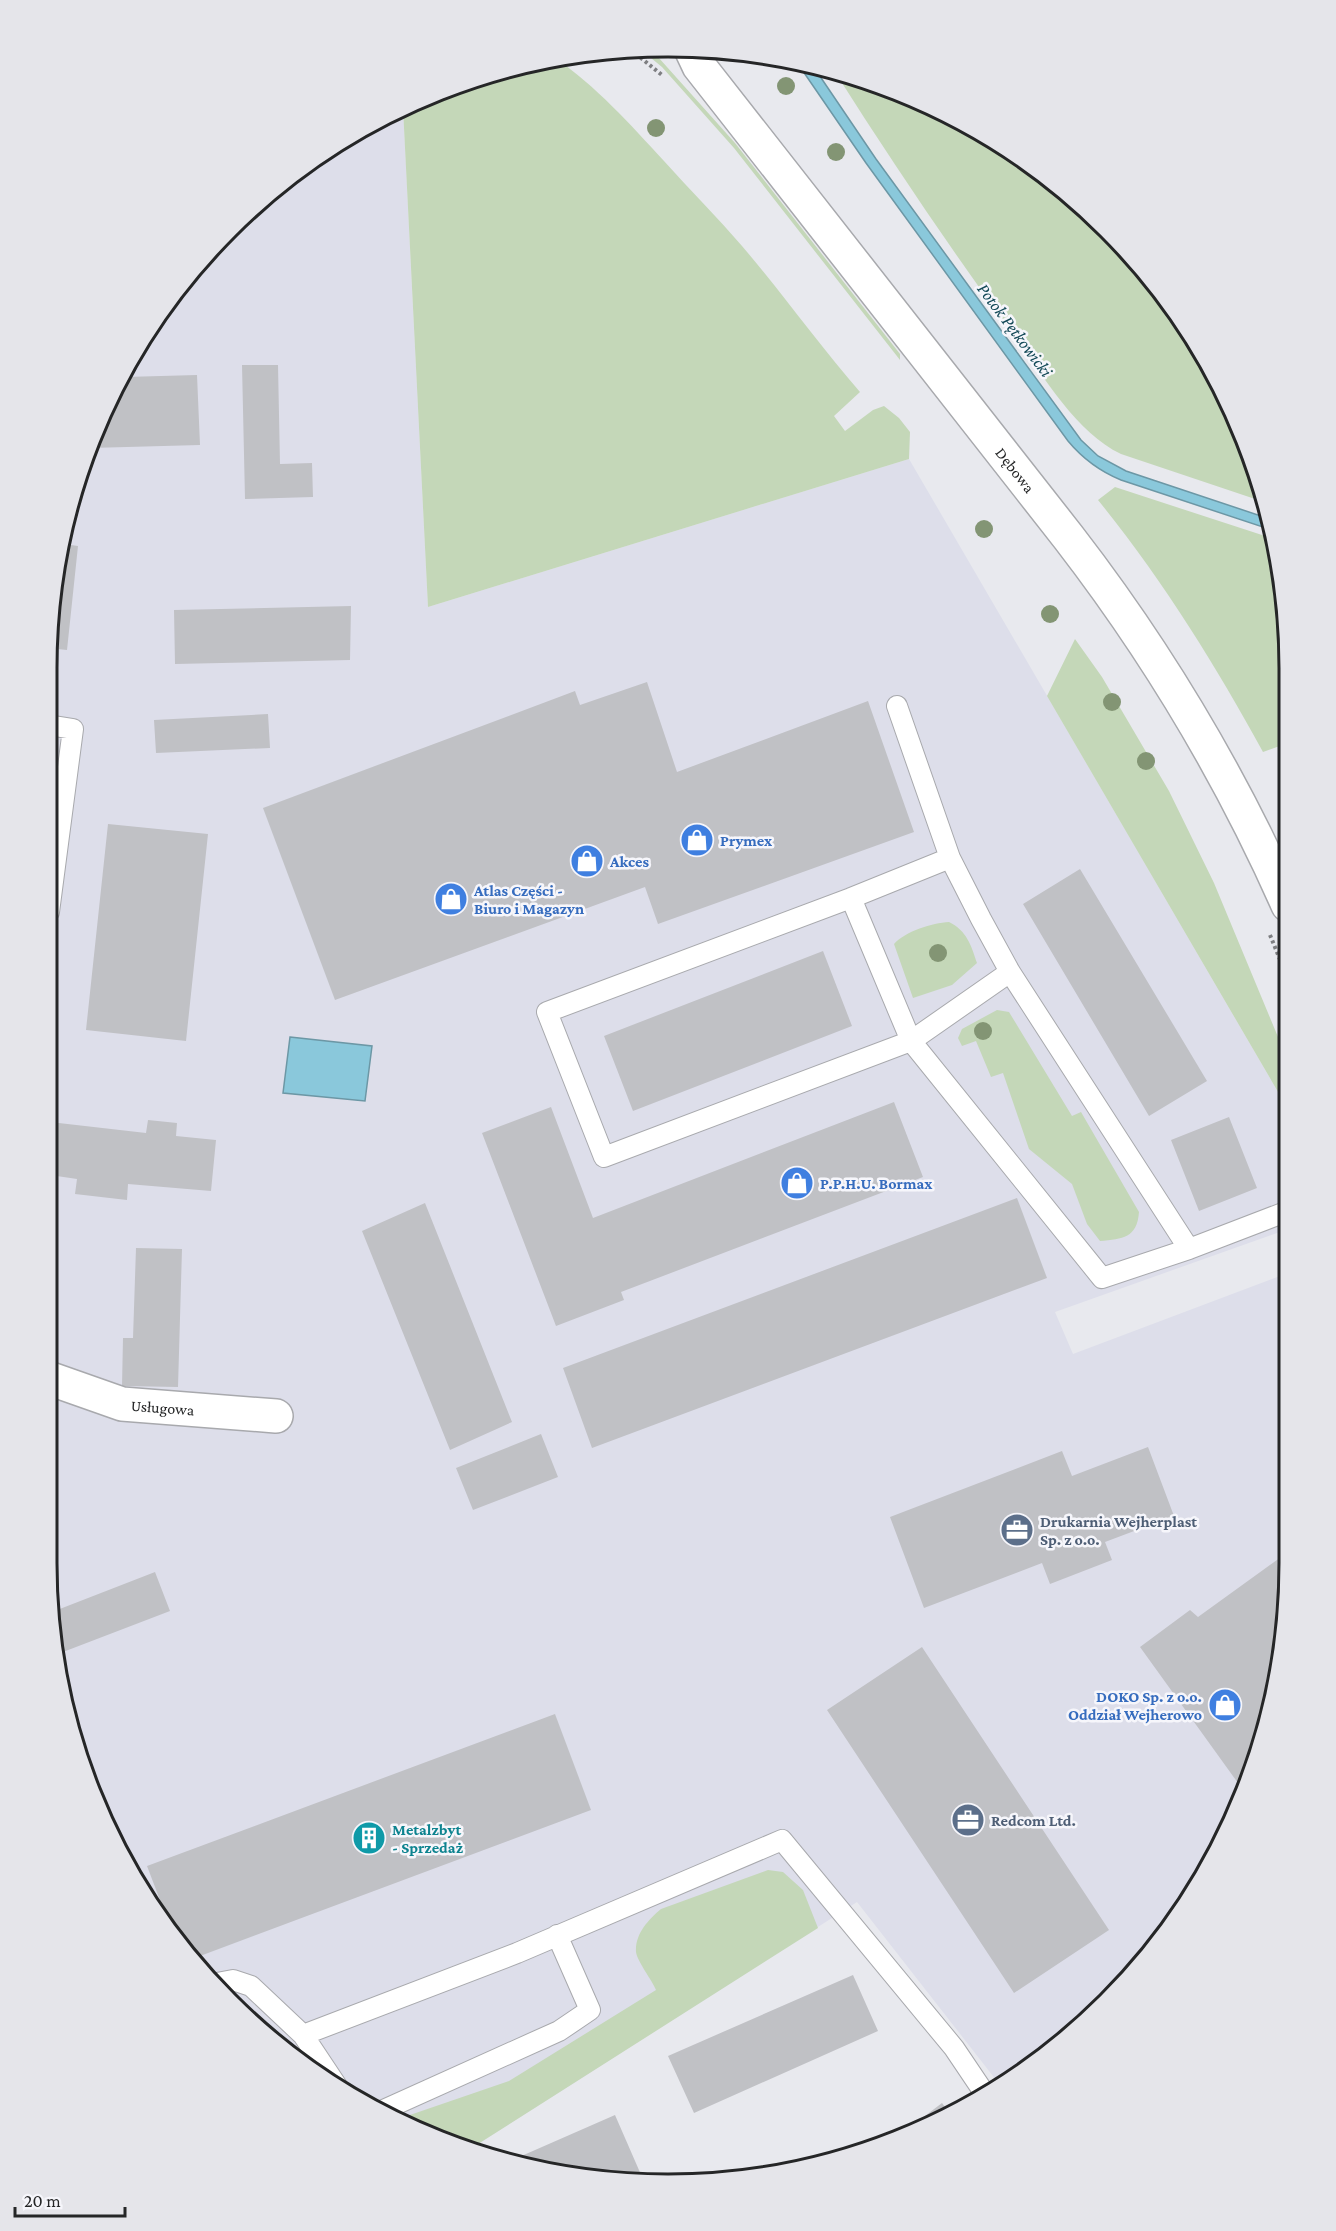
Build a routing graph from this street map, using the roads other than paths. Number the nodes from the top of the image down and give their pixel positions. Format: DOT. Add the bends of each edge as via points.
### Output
graph roads {
  1 [pos="692,58"];
  2 [pos="897,706"];
  3 [pos="57,726"];
  4 [pos="57,851"];
  5 [pos="950,858"];
  6 [pos="1279,885"];
  7 [pos="851,898"];
  8 [pos="1010,972"];
  9 [pos="911,1041"];
  10 [pos="1279,1214"];
  11 [pos="1189,1249"];
  12 [pos="57,1381"];
  13 [pos="276,1416"];
  14 [pos="557,1935"];
  15 [pos="224,1982"];
  16 [pos="303,2035"];
  17 [pos="325,2068"];
  18 [pos="981,2087"];
  19 [pos="390,2107"];
  1 -- 6 [label="main road, Dębowa" via="1129,618 1224,773"];
  2 -- 5 [label="lane"];
  3 -- 4 [label="lane" via="73,729"];
  5 -- 7 [label="lane"];
  5 -- 8 [label="lane"];
  7 -- 9 [label="lane"];
  7 -- 9 [label="lane" via="547,1012 604,1157"];
  8 -- 9 [label="lane"];
  8 -- 11 [label="lane"];
  9 -- 11 [label="lane" via="1102,1278"];
  10 -- 11 [label="lane"];
  12 -- 13 [label="main road, Usługowa" via="122,1404"];
  14 -- 16 [label="lane"];
  14 -- 18 [label="lane" via="782,1840 954,2048"];
  14 -- 19 [label="lane" via="590,2010 559,2031"];
  15 -- 16 [label="lane" via="233,1980 251,1986"];
  16 -- 17 [label="lane"];
}
